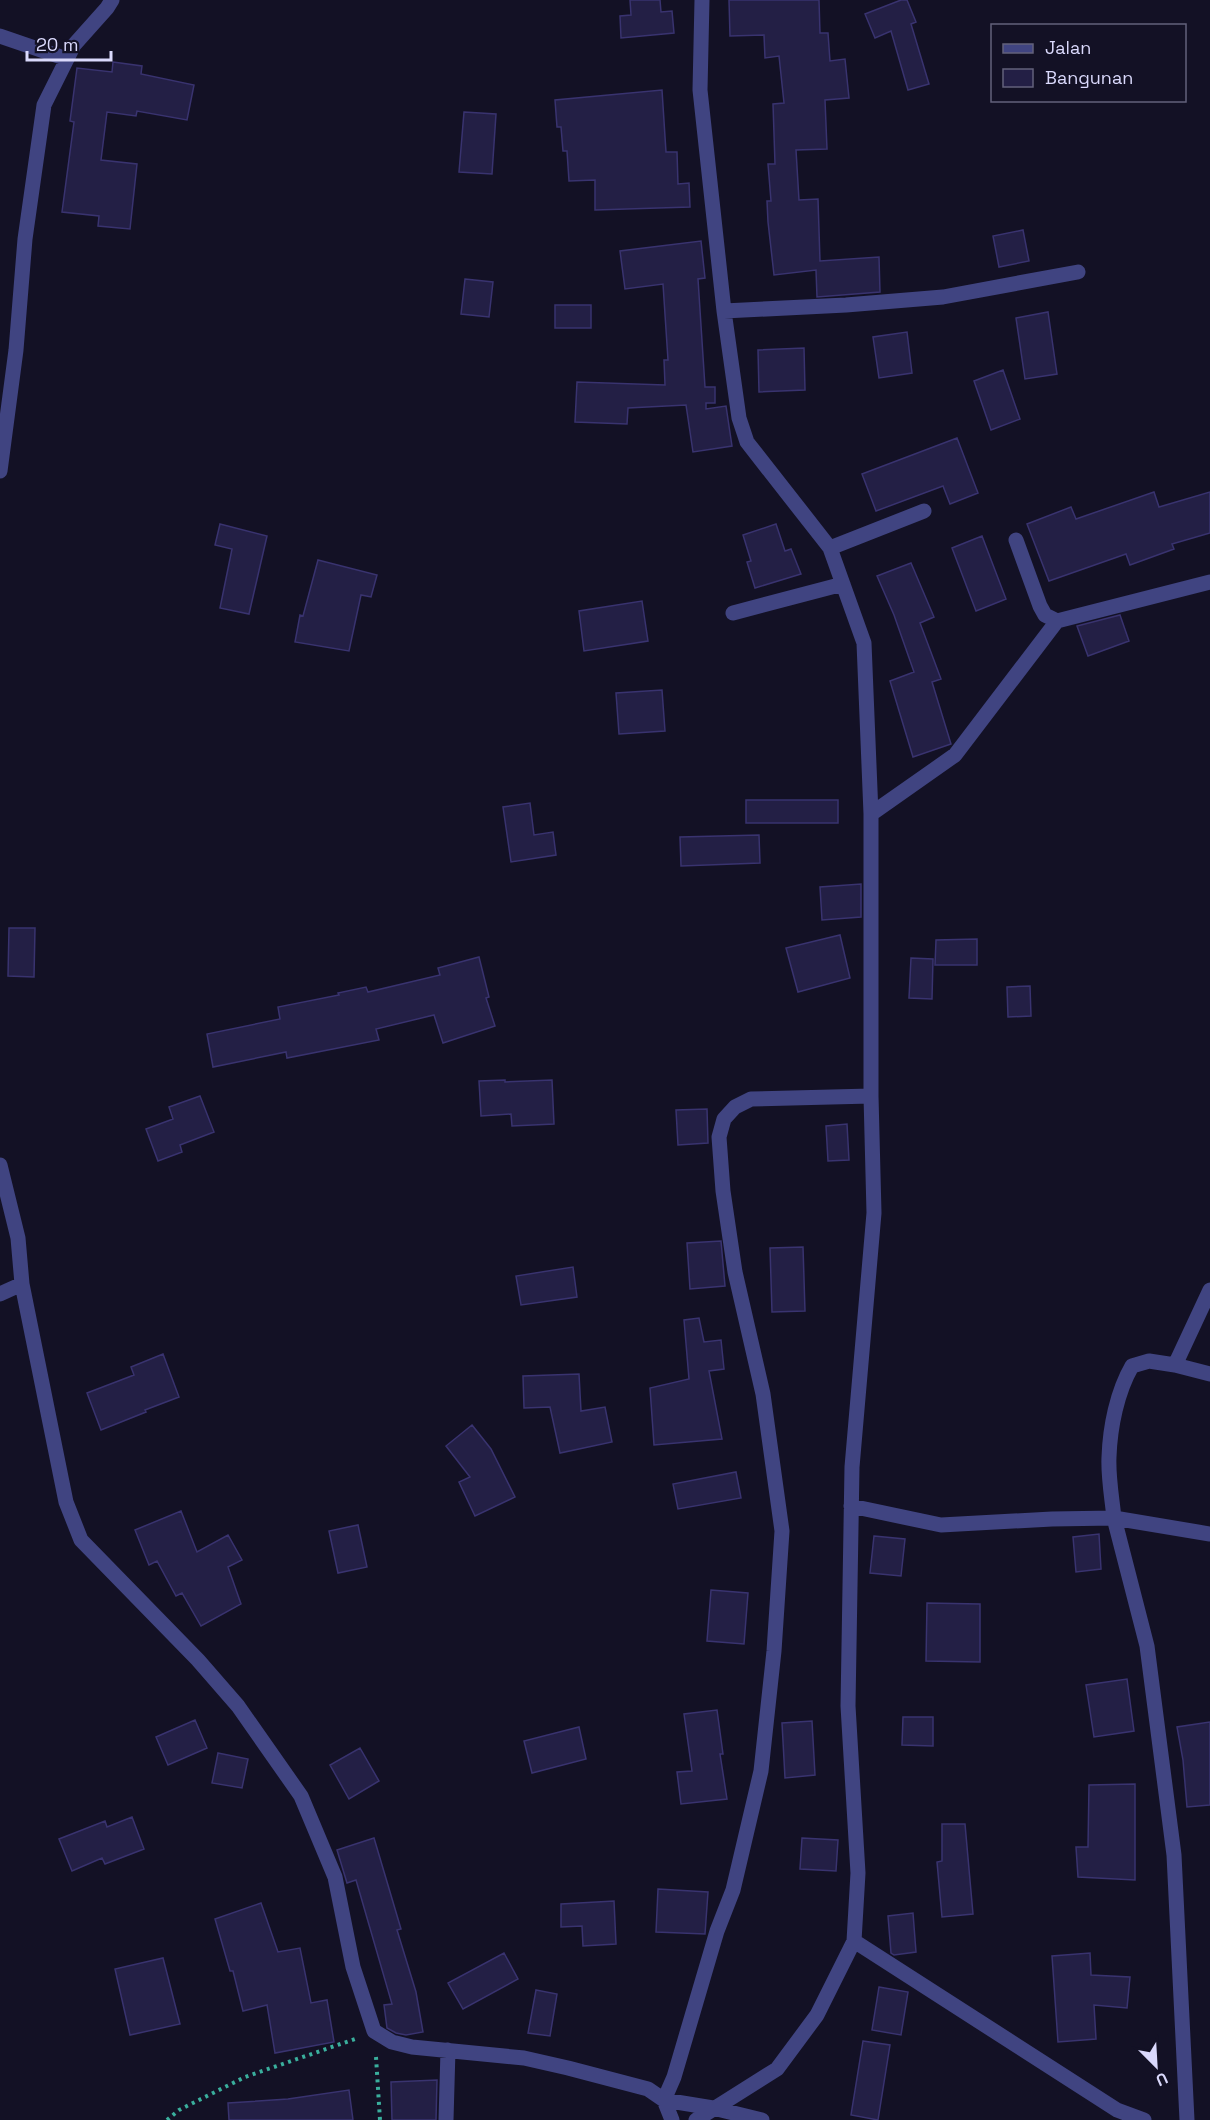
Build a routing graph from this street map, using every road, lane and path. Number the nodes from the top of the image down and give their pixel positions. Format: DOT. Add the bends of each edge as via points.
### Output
graph roads {
  1 [pos="112,0"];
  2 [pos="702,0"];
  3 [pos="0,36"];
  4 [pos="67,59"];
  5 [pos="1078,272"];
  6 [pos="724,311"];
  7 [pos="0,471"];
  8 [pos="924,511"];
  9 [pos="1016,540"];
  10 [pos="830,548"];
  11 [pos="1210,582"];
  12 [pos="843,585"];
  13 [pos="732,613"];
  14 [pos="1057,621"];
  15 [pos="871,814"];
  16 [pos="871,1096"];
  17 [pos="0,1165"];
  18 [pos="22,1284"];
  19 [pos="1210,1290"];
  20 [pos="0,1294"];
  21 [pos="1175,1365"];
  22 [pos="1210,1374"];
  23 [pos="851,1506"];
  24 [pos="1114,1518"];
  25 [pos="1210,1534"];
  26 [pos="854,1941"];
  27 [pos="374,2031"];
  28 [pos="448,2050"];
  29 [pos="664,2100"];
  30 [pos="713,2108"];
  31 [pos="167,2120"];
  32 [pos="380,2120"];
  33 [pos="446,2120"];
  34 [pos="672,2120"];
  35 [pos="696,2120"];
  36 [pos="762,2120"];
  37 [pos="1143,2120"];
  38 [pos="1187,2120"];
  1 -- 4 [label="street"];
  2 -- 6 [label="street" via="700,90"];
  3 -- 4 [label="street"];
  4 -- 7 [label="street" via="44,105"];
  5 -- 6 [label="street" via="943,297"];
  6 -- 10 [label="street" via="739,418 747,442"];
  8 -- 10 [label="street"];
  9 -- 14 [label="street" via="1040,606 1045,615"];
  10 -- 12 [label="street"];
  11 -- 14 [label="street"];
  12 -- 13 [label="street"];
  12 -- 15 [label="street" via="864,643"];
  14 -- 15 [label="street" via="955,755"];
  15 -- 16 [label="street"];
  16 -- 23 [label="street" via="874,1213"];
  16 -- 29 [label="street" via="751,1099 735,1107 724,1119 719,1137 735,1272 763,1394 782,1531 761,1771 733,1890"];
  17 -- 18 [label="street" via="18,1238"];
  18 -- 20 [label="street"];
  18 -- 27 [label="street" via="66,1502 81,1540 238,1706 301,1796 334,1877 352,1967"];
  19 -- 21 [label="street"];
  21 -- 22 [label="street"];
  21 -- 24 [label="street" via="1149,1361 1132,1366 1124,1381 1108,1457"];
  23 -- 24 [label="street" via="941,1525"];
  23 -- 26 [label="street" via="848,1706 858,1873"];
  24 -- 25 [label="street"];
  24 -- 38 [label="street" via="1147,1646 1174,1855"];
  26 -- 30 [label="street" via="817,2014 777,2069"];
  26 -- 37 [label="street" via="1117,2110"];
  27 -- 28 [label="street" via="392,2042"];
  27 -- 31 [label="path" via="245,2078 179,2110"];
  27 -- 32 [label="path"];
  28 -- 29 [label="street" via="524,2058 568,2068 648,2089"];
  28 -- 33 [label="street"];
  29 -- 30 [label="street"];
  29 -- 34 [label="street"];
  30 -- 35 [label="street"];
  30 -- 36 [label="street"];
}
